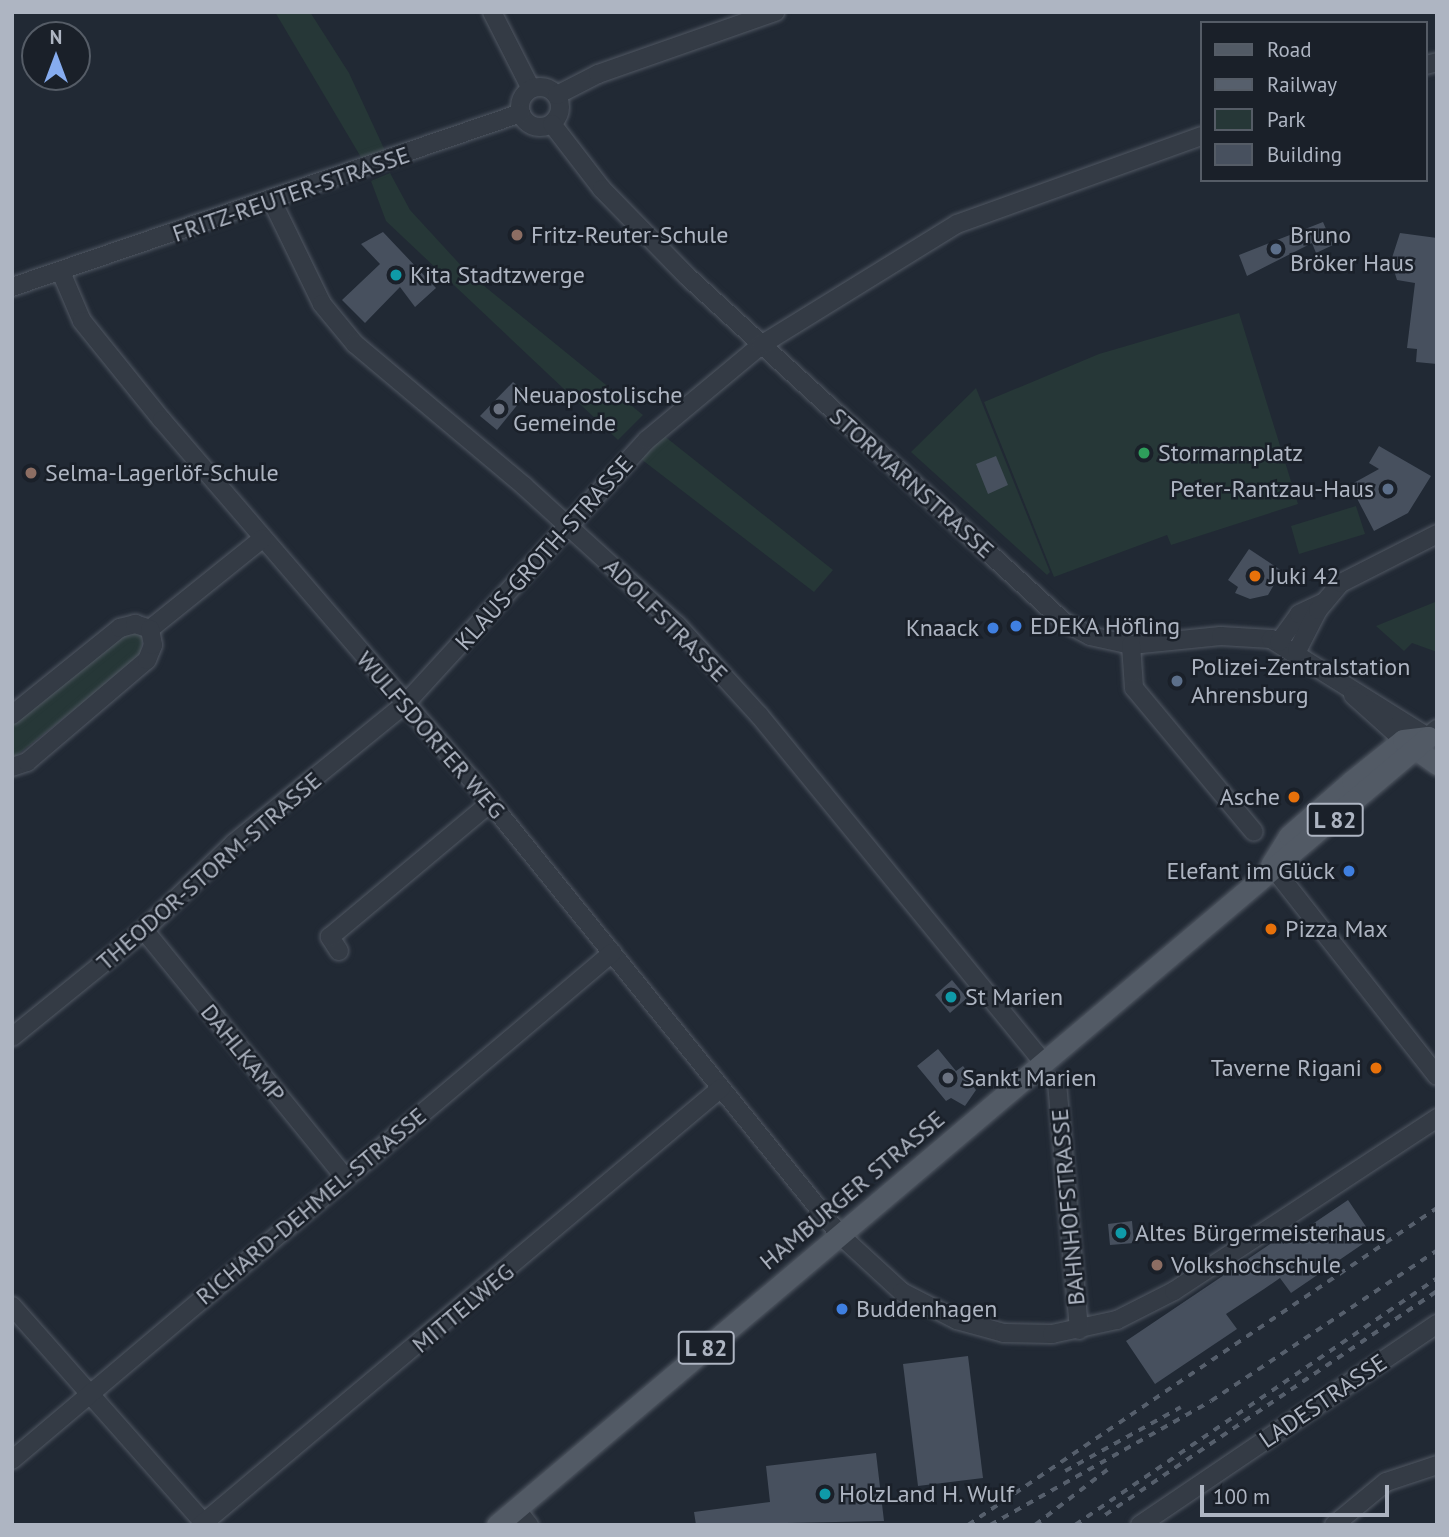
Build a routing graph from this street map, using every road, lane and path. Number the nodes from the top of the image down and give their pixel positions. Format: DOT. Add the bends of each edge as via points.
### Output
graph roads {
  1 [pos="492,12"];
  2 [pos="775,12"];
  3 [pos="531,89"];
  4 [pos="557,95"];
  5 [pos="521,113"];
  6 [pos="552,124"];
  7 [pos="1200,137"];
  8 [pos="272,201"];
  9 [pos="61,272"];
  10 [pos="12,288"];
  11 [pos="761,345"];
  12 [pos="571,528"];
  13 [pos="1437,534"];
  14 [pos="262,539"];
  15 [pos="1323,603"];
  16 [pos="150,629"];
  17 [pos="1279,642"];
  18 [pos="1131,645"];
  19 [pos="1297,651"];
  20 [pos="1339,680"];
  21 [pos="405,704"];
  22 [pos="12,715"];
  23 [pos="1424,740"];
  24 [pos="1437,764"];
  25 [pos="12,767"];
  26 [pos="490,803"];
  27 [pos="1254,832"];
  28 [pos="1271,865"];
  29 [pos="144,930"];
  30 [pos="339,951"];
  31 [pos="612,953"];
  32 [pos="12,1037"];
  33 [pos="1044,1063"];
  34 [pos="1437,1076"];
  35 [pos="1057,1083"];
  36 [pos="721,1088"];
  37 [pos="1437,1118"];
  38 [pos="343,1175"];
  39 [pos="840,1234"];
  40 [pos="12,1306"];
  41 [pos="1437,1324"];
  42 [pos="1079,1330"];
  43 [pos="88,1394"];
  44 [pos="12,1460"];
  45 [pos="1437,1465"];
  46 [pos="523,1517"];
  47 [pos="203,1524"];
  48 [pos="497,1525"];
  49 [pos="1140,1525"];
  50 [pos="1334,1525"];
  1 -- 3 [label="street"];
  2 -- 4 [label="street" via="598,74"];
  3 -- 4 [label="street" via="545,88"];
  3 -- 5 [label="street" via="521,100"];
  4 -- 6 [label="street" via="561,110"];
  5 -- 6 [label="street" via="535,127"];
  5 -- 8 [label="street, FRITZ-REUTER-STRASSE"];
  6 -- 11 [label="street, STORMARNSTRASSE" via="638,228"];
  7 -- 11 [label="street, KLAUS-GROTH-STRASSE" via="957,224"];
  8 -- 9 [label="street, FRITZ-REUTER-STRASSE"];
  8 -- 12 [label="street, ADOLFSTRASSE" via="322,304 355,344"];
  9 -- 10 [label="street"];
  9 -- 14 [label="street, WULFSDORFER WEG" via="82,321"];
  11 -- 12 [label="street, KLAUS-GROTH-STRASSE" via="647,440"];
  11 -- 18 [label="street, STORMARNSTRASSE" via="1060,619 1081,633"];
  12 -- 21 [label="street, KLAUS-GROTH-STRASSE"];
  12 -- 33 [label="street, ADOLFSTRASSE" via="648,596 759,715"];
  13 -- 15 [label="street" via="1358,570"];
  14 -- 16 [label="street"];
  14 -- 21 [label="street, WULFSDORFER WEG"];
  15 -- 17 [label="street" via="1299,614"];
  15 -- 19 [label="street"];
  16 -- 22 [label="street" via="135,624 120,628"];
  16 -- 25 [label="street" via="153,645 147,660 27,762"];
  17 -- 18 [label="street, STORMARNSTRASSE" via="1221,636"];
  17 -- 19 [label="street"];
  18 -- 27 [label="street" via="1134,688"];
  19 -- 20 [label="street"];
  20 -- 23 [label="street"];
  20 -- 23 [label="street"];
  21 -- 26 [label="street, WULFSDORFER WEG"];
  21 -- 29 [label="street, THEODOR-STORM-STRASSE" via="234,844"];
  23 -- 24 [label="main road"];
  23 -- 28 [label="main road, HAMBURGER STRASSE / L 82" via="1289,836"];
  26 -- 30 [label="street" via="330,937"];
  26 -- 31 [label="street, WULFSDORFER WEG"];
  28 -- 33 [label="main road, HAMBURGER STRASSE / L 82"];
  28 -- 34 [label="street"];
  29 -- 32 [label="street, THEODOR-STORM-STRASSE"];
  29 -- 38 [label="street, DAHLKAMP"];
  31 -- 36 [label="street, WULFSDORFER WEG"];
  31 -- 38 [label="street, RICHARD-DEHMEL-STRASSE"];
  33 -- 39 [label="main road, HAMBURGER STRASSE / L 82"];
  35 -- 42 [label="street, BAHNHOFSTRASSE"];
  36 -- 39 [label="street, WULFSDORFER WEG"];
  36 -- 47 [label="street, MITTELWEG"];
  37 -- 42 [label="street, BAHNHOFSTRASSE" via="1164,1297"];
  38 -- 43 [label="street, RICHARD-DEHMEL-STRASSE"];
  39 -- 42 [label="street, BAHNHOFSTRASSE" via="902,1292 957,1320 1022,1334"];
  39 -- 46 [label="main road, HAMBURGER STRASSE / L 82"];
  40 -- 43 [label="street"];
  41 -- 49 [label="street, LADESTRASSE"];
  43 -- 44 [label="street, RICHARD-DEHMEL-STRASSE"];
  43 -- 47 [label="street"];
  45 -- 50 [label="street" via="1386,1482"];
  46 -- 48 [label="main road, HAMBURGER STRASSE / L 82"];
}
